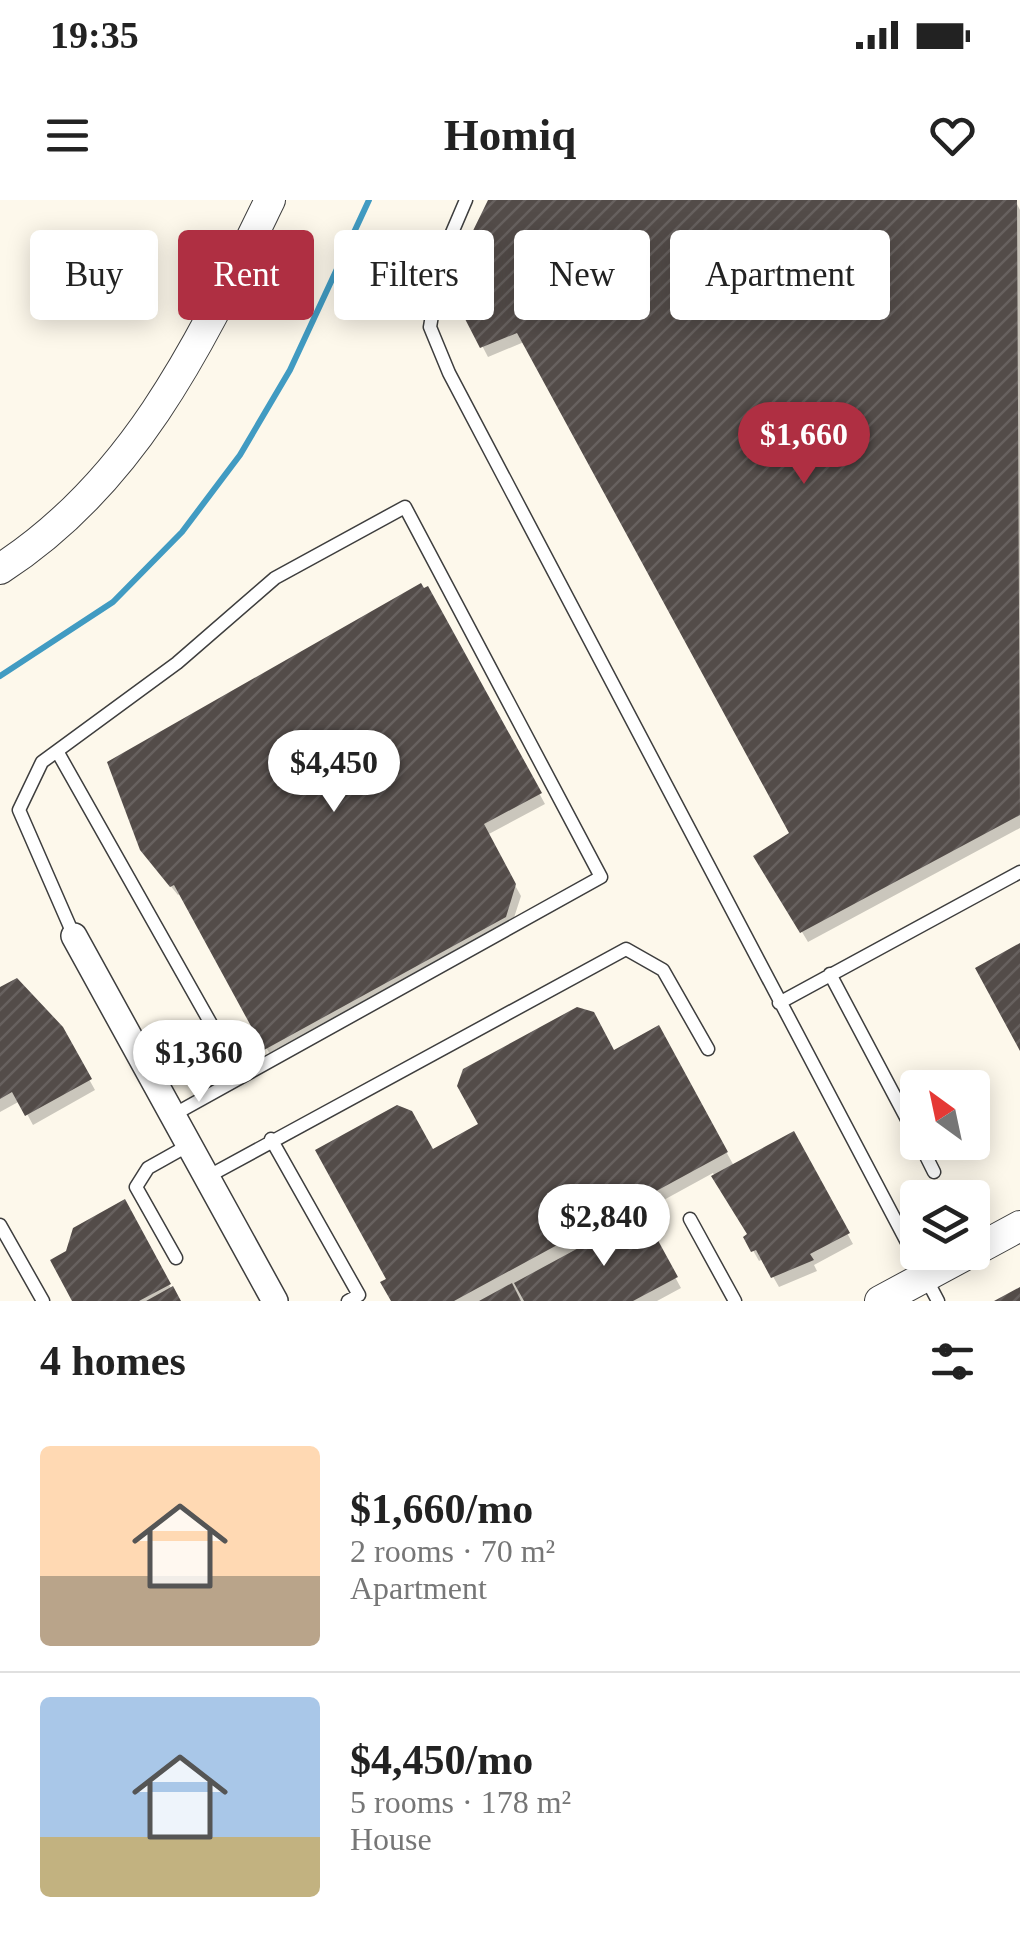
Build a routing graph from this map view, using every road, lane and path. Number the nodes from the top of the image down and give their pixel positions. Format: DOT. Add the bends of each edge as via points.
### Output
graph roads {
  1 [pos="270,200"];
  2 [pos="466,200"];
  3 [pos="0,569"];
  4 [pos="57,751"];
  5 [pos="1020,872"];
  6 [pos="74,936"];
  7 [pos="830,974"];
  8 [pos="779,1002"];
  9 [pos="708,1049"];
  10 [pos="241,1077"];
  11 [pos="900,1107"];
  12 [pos="173,1115"];
  13 [pos="271,1139"];
  14 [pos="189,1144"];
  15 [pos="928,1160"];
  16 [pos="934,1172"];
  17 [pos="207,1177"];
  18 [pos="690,1220"];
  19 [pos="0,1225"];
  20 [pos="1020,1226"];
  21 [pos="990,1242"];
  22 [pos="176,1258"];
  23 [pos="952,1270"];
  24 [pos="931,1289"];
  25 [pos="40,1300"];
  26 [pos="275,1301"];
  27 [pos="348,1301"];
  28 [pos="735,1301"];
  29 [pos="880,1301"];
  1 -- 3 [label="street" via="194,354 148,427 92,496"];
  2 -- 8 [label="lane" via="442,256 430,326"];
  4 -- 6 [label="lane" via="42,762 20,810"];
  4 -- 10 [label="lane"];
  4 -- 10 [label="lane" via="177,663 275,578 404,507 600,877"];
  5 -- 7 [label="lane"];
  6 -- 12 [label="street"];
  7 -- 8 [label="lane"];
  7 -- 11 [label="lane"];
  8 -- 24 [label="lane"];
  9 -- 13 [label="lane" via="663,970 626,949"];
  10 -- 12 [label="lane"];
  12 -- 14 [label="street"];
  13 -- 17 [label="lane"];
  13 -- 27 [label="lane" via="359,1295"];
  14 -- 17 [label="street"];
  14 -- 22 [label="lane" via="148,1168 136,1187"];
  15 -- 16 [label="lane"];
  17 -- 26 [label="street"];
  18 -- 28 [label="lane"];
  19 -- 25 [label="lane"];
  20 -- 21 [label="street"];
  23 -- 24 [label="street"];
  24 -- 29 [label="street"];
}
